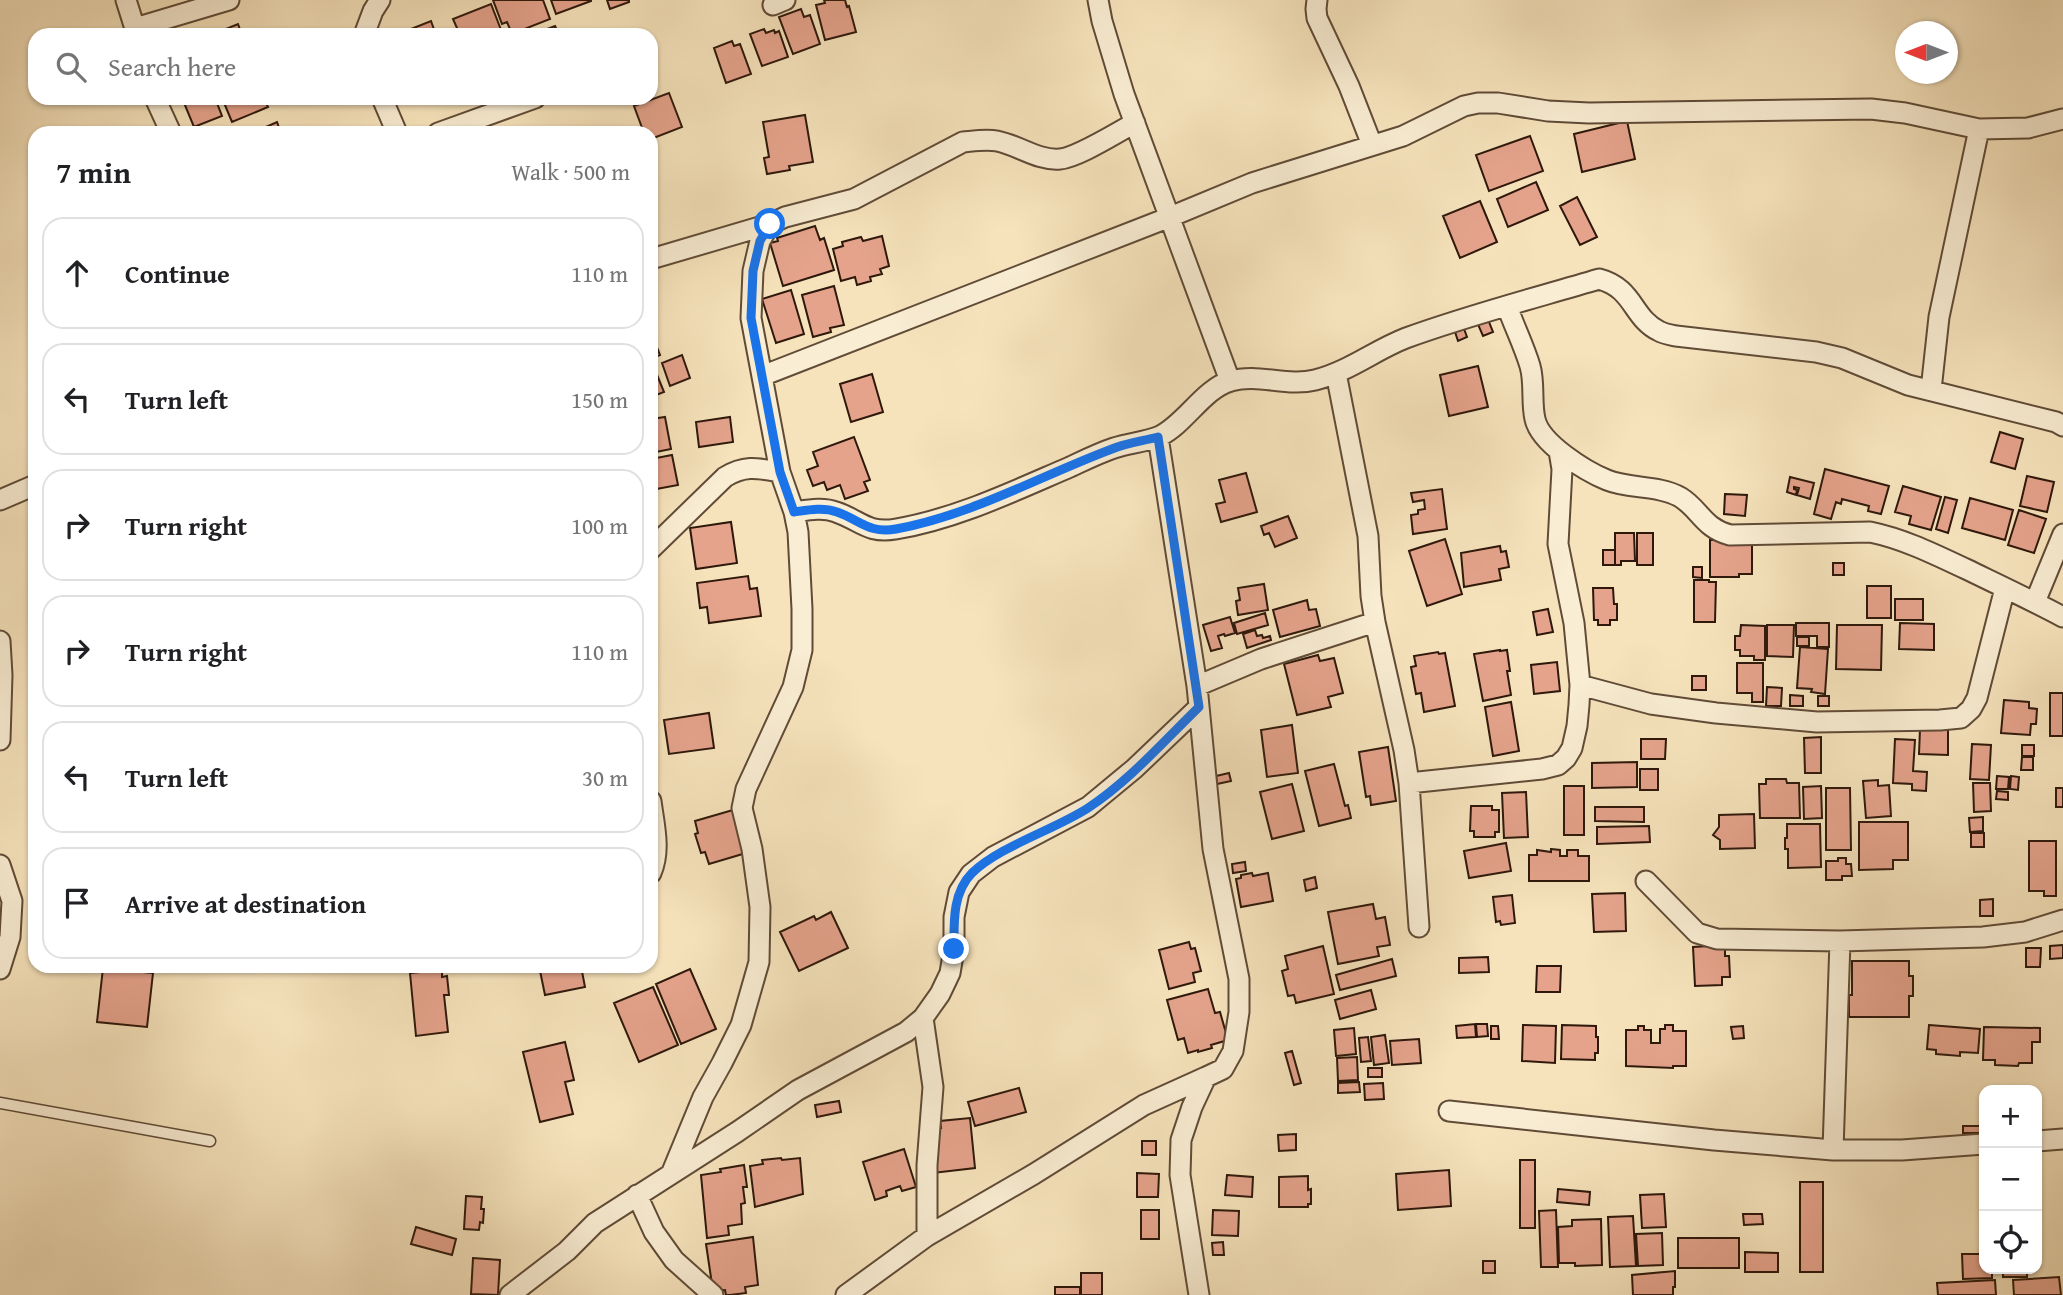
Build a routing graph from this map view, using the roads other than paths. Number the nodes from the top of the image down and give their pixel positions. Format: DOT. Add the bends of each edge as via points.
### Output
graph roads {
  1 [pos="126,0"];
  2 [pos="229,0"];
  3 [pos="380,0"];
  4 [pos="1098,0"];
  5 [pos="1317,0"];
  6 [pos="135,28"];
  7 [pos="148,28"];
  8 [pos="367,28"];
  9 [pos="158,105"];
  10 [pos="385,105"];
  11 [pos="516,105"];
  12 [pos="2063,119"];
  13 [pos="1135,123"];
  14 [pos="168,126"];
  15 [pos="394,126"];
  16 [pos="457,126"];
  17 [pos="1979,129"];
  18 [pos="1372,145"];
  19 [pos="1170,217"];
  20 [pos="770,224"];
  21 [pos="658,257"];
  22 [pos="1507,306"];
  23 [pos="1336,373"];
  24 [pos="762,376"];
  25 [pos="1230,381"];
  26 [pos="1931,390"];
  27 [pos="2063,426"];
  28 [pos="1158,437"];
  29 [pos="1559,452"];
  30 [pos="780,472"];
  31 [pos="28,488"];
  32 [pos="0,500"];
  33 [pos="794,512"];
  34 [pos="2063,534"];
  35 [pos="658,542"];
  36 [pos="2005,588"];
  37 [pos="2035,602"];
  38 [pos="2063,617"];
  39 [pos="1375,622"];
  40 [pos="0,641"];
  41 [pos="1580,685"];
  42 [pos="1197,686"];
  43 [pos="1199,707"];
  44 [pos="0,740"];
  45 [pos="1409,783"];
  46 [pos="0,865"];
  47 [pos="1646,881"];
  48 [pos="2063,920"];
  49 [pos="1419,927"];
  50 [pos="1840,941"];
  51 [pos="0,969"];
  52 [pos="923,1018"];
  53 [pos="1206,1077"];
  54 [pos="0,1103"];
  55 [pos="1449,1111"];
  56 [pos="2063,1139"];
  57 [pos="210,1141"];
  58 [pos="2042,1141"];
  59 [pos="1979,1144"];
  60 [pos="1833,1150"];
  61 [pos="672,1172"];
  62 [pos="637,1195"];
  63 [pos="927,1236"];
  64 [pos="510,1295"];
  65 [pos="713,1295"];
  66 [pos="846,1295"];
  67 [pos="1199,1295"];
  1 -- 6 [label="street"];
  2 -- 7 [label="street"];
  3 -- 8 [label="street"];
  4 -- 13 [label="street"];
  5 -- 18 [label="street" via="1317,18"];
  9 -- 14 [label="street"];
  10 -- 15 [label="street"];
  11 -- 16 [label="street"];
  12 -- 17 [label="street" via="2028,128"];
  13 -- 19 [label="street"];
  13 -- 20 [label="street" via="1060,159 997,141 964,142 854,199"];
  17 -- 18 [label="street" via="1871,109 1588,113 1478,103"];
  17 -- 26 [label="street" via="1939,317"];
  18 -- 19 [label="street" via="1252,183"];
  19 -- 24 [label="street"];
  19 -- 25 [label="street"];
  20 -- 21 [label="street"];
  20 -- 24 [label="street" via="760,241 753,271 751,318"];
  22 -- 23 [label="street" via="1391,344"];
  22 -- 26 [label="street" via="1599,279 1622,290 1659,332 1816,352"];
  22 -- 29 [label="street" via="1530,365 1536,423"];
  23 -- 25 [label="street" via="1298,383 1249,378"];
  23 -- 39 [label="street" via="1368,536"];
  24 -- 30 [label="street"];
  25 -- 28 [label="street"];
  26 -- 27 [label="street"];
  28 -- 33 [label="street" via="1114,448 985,503 897,529 880,531 835,511"];
  28 -- 42 [label="street"];
  29 -- 36 [label="street" via="1609,481 1680,497 1712,527 1730,535 1870,532 1912,544"];
  29 -- 41 [label="street" via="1558,544"];
  30 -- 33 [label="street"];
  30 -- 35 [label="street" via="749,467 735,471"];
  31 -- 32 [label="street"];
  33 -- 61 [label="street" via="802,650 793,687 746,789 742,808 760,907 759,962 741,1025 703,1097"];
  34 -- 37 [label="street"];
  36 -- 37 [label="street"];
  36 -- 41 [label="street" via="1977,698 1961,718 1792,720 1651,704"];
  37 -- 38 [label="street"];
  39 -- 42 [label="street" via="1261,659"];
  39 -- 45 [label="street"];
  40 -- 44 [label="street"];
  41 -- 45 [label="street" via="1572,748 1558,765"];
  42 -- 43 [label="street"];
  43 -- 52 [label="street" via="1088,807 993,857 971,874 959,892 950,973"];
  43 -- 53 [label="street" via="1213,849 1238,979 1233,1051 1223,1069"];
  45 -- 49 [label="street"];
  46 -- 51 [label="street" via="12,901 10,937"];
  47 -- 50 [label="street" via="1697,933 1717,939"];
  48 -- 50 [label="street" via="2025,932 1983,937"];
  50 -- 60 [label="street"];
  52 -- 61 [label="street" via="906,1032 798,1090"];
  52 -- 63 [label="street" via="933,1087"];
  53 -- 63 [label="street" via="1144,1105"];
  53 -- 67 [label="street" via="1181,1140 1180,1175"];
  54 -- 57 [label="lane"];
  55 -- 60 [label="street"];
  56 -- 58 [label="street"];
  59 -- 60 [label="street"];
  61 -- 62 [label="street"];
  62 -- 64 [label="street" via="595,1223"];
  62 -- 65 [label="street" via="654,1232 674,1260"];
  63 -- 66 [label="street"];
}
